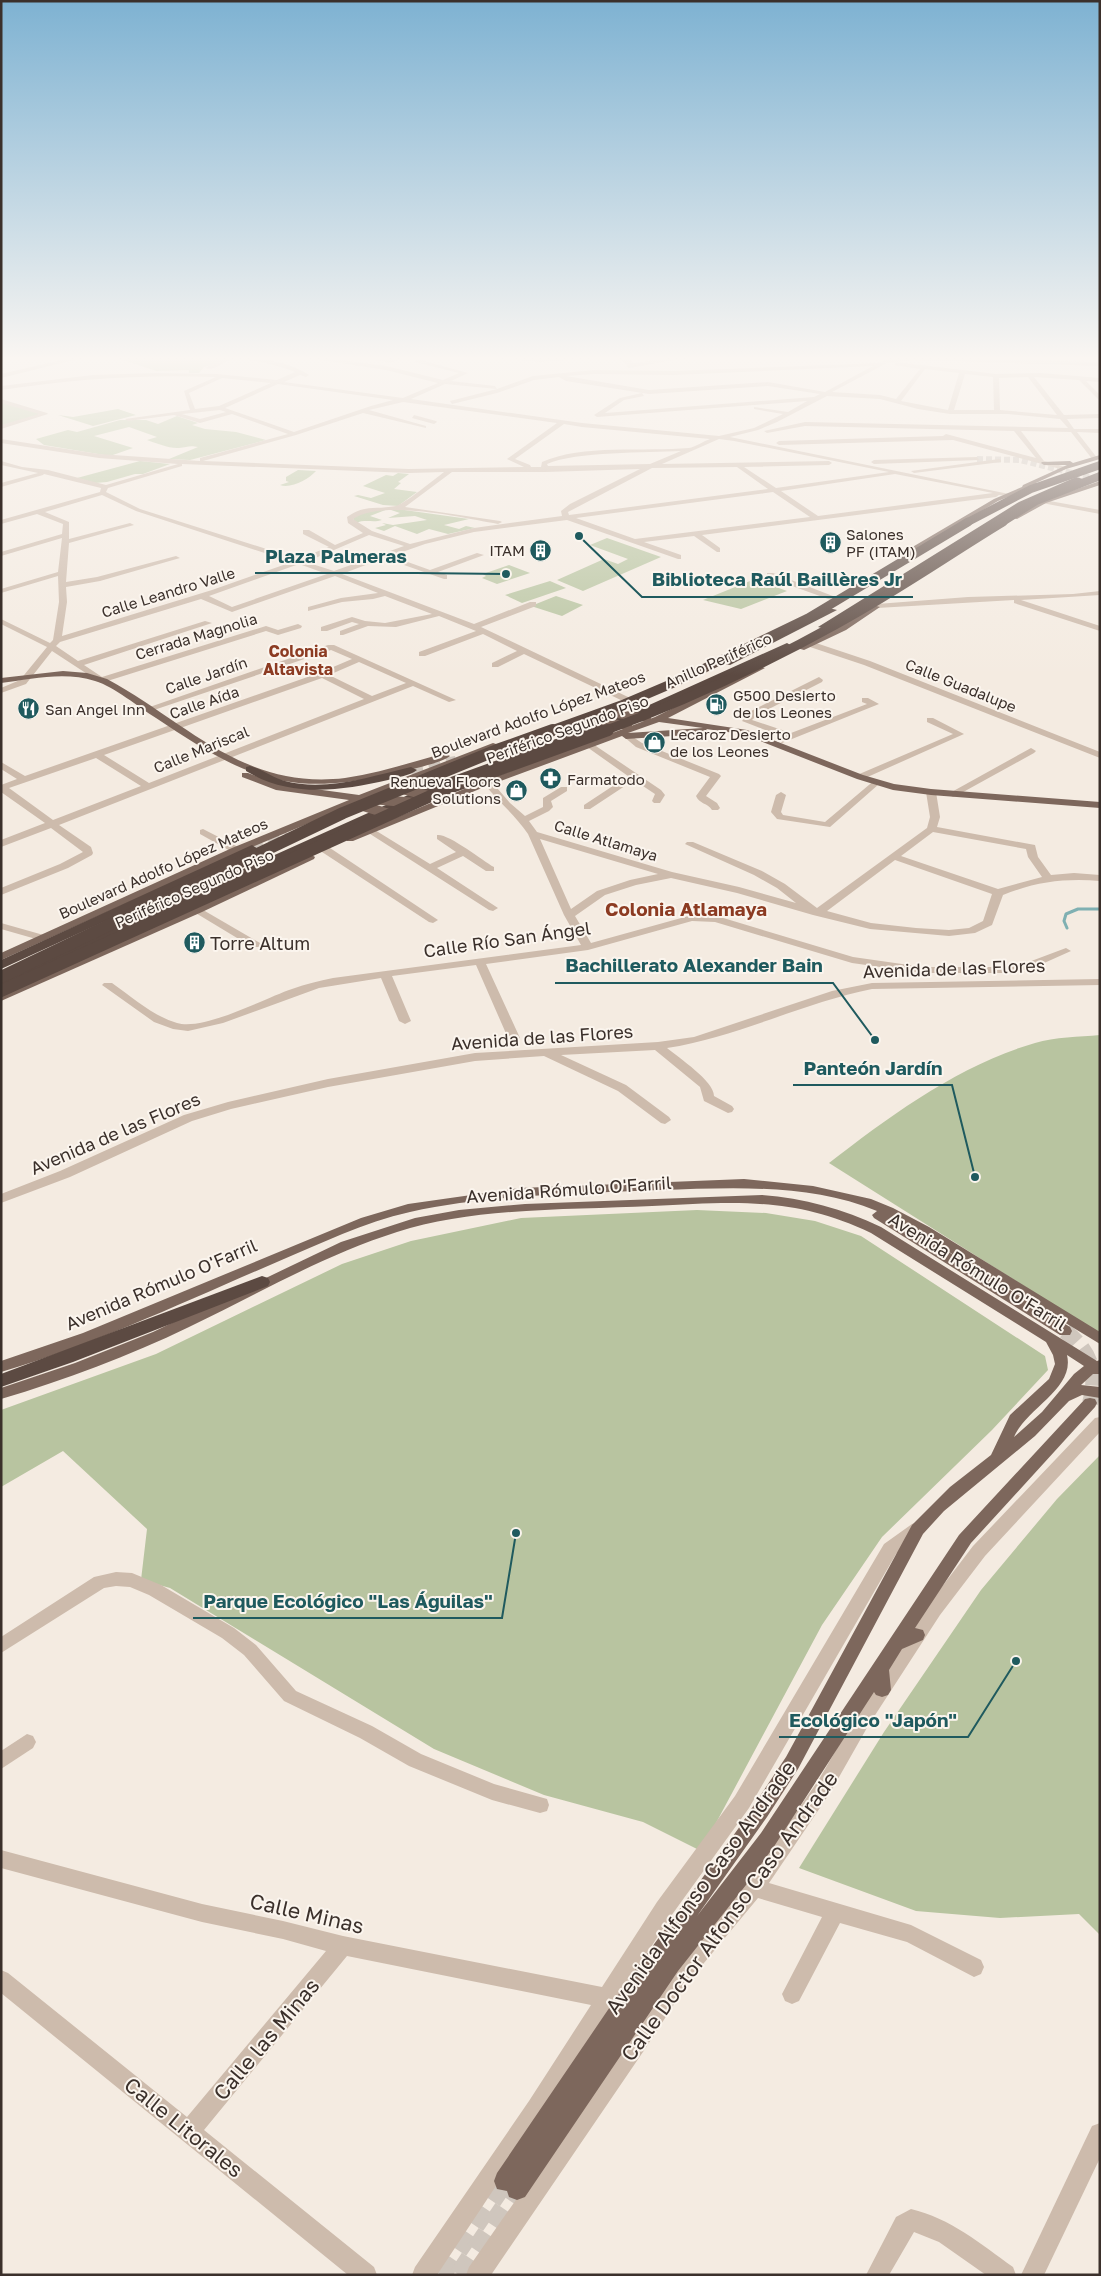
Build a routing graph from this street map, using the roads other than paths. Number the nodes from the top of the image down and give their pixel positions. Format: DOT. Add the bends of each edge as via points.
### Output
graph roads {
  1 [pos="1,463"];
  2 [pos="184,463"];
  3 [pos="223,463"];
  4 [pos="516,463"];
  5 [pos="544,463"];
  6 [pos="658,463"];
  7 [pos="844,463"];
  8 [pos="853,463"];
  9 [pos="987,463"];
  10 [pos="1043,463"];
  11 [pos="1047,463"];
  12 [pos="739,466"];
  13 [pos="1098,467"];
  14 [pos="646,468"];
  15 [pos="545,470"];
  16 [pos="450,471"];
  17 [pos="48,472"];
  18 [pos="902,472"];
  19 [pos="1065,473"];
  20 [pos="1100,483"];
  21 [pos="1,485"];
  22 [pos="105,490"];
  23 [pos="774,490"];
  24 [pos="1006,494"];
  25 [pos="996,500"];
  26 [pos="1044,502"];
  27 [pos="1100,502"];
  28 [pos="399,508"];
  29 [pos="1089,510"];
  30 [pos="39,512"];
  31 [pos="1100,512"];
  32 [pos="566,517"];
  33 [pos="817,518"];
  34 [pos="1,522"];
  35 [pos="516,524"];
  36 [pos="130,525"];
  37 [pos="306,532"];
  38 [pos="370,533"];
  39 [pos="696,534"];
  40 [pos="65,539"];
  41 [pos="637,541"];
  42 [pos="407,544"];
  43 [pos="336,548"];
  44 [pos="717,550"];
  45 [pos="1,554"];
  46 [pos="480,555"];
  47 [pos="384,556"];
  48 [pos="678,557"];
  49 [pos="176,558"];
  50 [pos="946,562"];
  51 [pos="298,563"];
  52 [pos="884,567"];
  53 [pos="62,572"];
  54 [pos="431,572"];
  55 [pos="336,574"];
  56 [pos="770,574"];
  57 [pos="909,574"];
  58 [pos="444,577"];
  59 [pos="62,585"];
  60 [pos="871,586"];
  61 [pos="1,591"];
  62 [pos="386,593"];
  63 [pos="1100,593"];
  64 [pos="204,597"];
  65 [pos="834,598"];
  66 [pos="1010,598"];
  67 [pos="1022,598"];
  68 [pos="533,604"];
  69 [pos="877,606"];
  70 [pos="311,609"];
  71 [pos="439,614"];
  72 [pos="1,621"];
  73 [pos="208,623"];
  74 [pos="365,625"];
  75 [pos="298,626"];
  76 [pos="1098,626"];
  77 [pos="474,627"];
  78 [pos="324,629"];
  79 [pos="484,631"];
  80 [pos="343,633"];
  81 [pos="795,642"];
  82 [pos="54,644"];
  83 [pos="810,644"];
  84 [pos="785,649"];
  85 [pos="525,650"];
  86 [pos="422,654"];
  87 [pos="359,659"];
  88 [pos="76,664"];
  89 [pos="494,664"];
  90 [pos="719,667"];
  91 [pos="705,673"];
  92 [pos="322,675"];
  93 [pos="28,676"];
  94 [pos="101,680"];
  95 [pos="819,680"];
  96 [pos="1,681"];
  97 [pos="413,682"];
  98 [pos="1,691"];
  99 [pos="371,699"];
  100 [pos="625,699"];
  101 [pos="452,700"];
  102 [pos="865,700"];
  103 [pos="684,707"];
  104 [pos="148,710"];
  105 [pos="593,715"];
  106 [pos="658,719"];
  107 [pos="930,720"];
  108 [pos="704,724"];
  109 [pos="176,726"];
  110 [pos="632,726"];
  111 [pos="627,736"];
  112 [pos="790,736"];
  113 [pos="611,737"];
  114 [pos="760,738"];
  115 [pos="776,743"];
  116 [pos="590,745"];
  117 [pos="1031,751"];
  118 [pos="96,754"];
  119 [pos="470,754"];
  120 [pos="1100,755"];
  121 [pos="225,758"];
  122 [pos="1,765"];
  123 [pos="250,769"];
  124 [pos="634,776"];
  125 [pos="860,777"];
  126 [pos="408,778"];
  127 [pos="25,780"];
  128 [pos="876,782"];
  129 [pos="488,783"];
  130 [pos="148,786"];
  131 [pos="2,788"];
  132 [pos="564,789"];
  133 [pos="931,792"];
  134 [pos="314,793"];
  135 [pos="954,794"];
  136 [pos="781,795"];
  137 [pos="363,801"];
  138 [pos="431,801"];
  139 [pos="657,801"];
  140 [pos="1100,805"];
  141 [pos="587,808"];
  142 [pos="715,808"];
  143 [pos="335,810"];
  144 [pos="399,818"];
  145 [pos="524,820"];
  146 [pos="50,825"];
  147 [pos="931,829"];
  148 [pos="370,830"];
  149 [pos="203,832"];
  150 [pos="534,834"];
  151 [pos="440,837"];
  152 [pos="1,844"];
  153 [pos="690,844"];
  154 [pos="252,849"];
  155 [pos="236,850"];
  156 [pos="326,850"];
  157 [pos="464,852"];
  158 [pos="894,857"];
  159 [pos="429,868"];
  160 [pos="490,869"];
  161 [pos="255,873"];
  162 [pos="671,875"];
  163 [pos="1047,877"];
  164 [pos="1100,878"];
  165 [pos="1,892"];
  166 [pos="998,893"];
  167 [pos="232,894"];
  168 [pos="493,908"];
  169 [pos="198,910"];
  170 [pos="817,913"];
  171 [pos="569,915"];
  172 [pos="432,920"];
  173 [pos="1,921"];
  174 [pos="6,927"];
  175 [pos="43,938"];
  176 [pos="256,945"];
  177 [pos="588,947"];
  178 [pos="1066,951"];
  179 [pos="1,957"];
  180 [pos="479,960"];
  181 [pos="1,965"];
  182 [pos="1,972"];
  183 [pos="386,974"];
  184 [pos="1,977"];
  185 [pos="1100,982"];
  186 [pos="1,983"];
  187 [pos="108,985"];
  188 [pos="1,991"];
  189 [pos="1,998"];
  190 [pos="405,1021"];
  191 [pos="514,1038"];
  192 [pos="658,1046"];
  193 [pos="543,1052"];
  194 [pos="728,1109"];
  195 [pos="665,1120"];
  196 [pos="831,1194"];
  197 [pos="1,1199"];
  198 [pos="262,1282"];
  199 [pos="1064,1332"];
  200 [pos="1043,1334"];
  201 [pos="1100,1339"];
  202 [pos="1098,1366"];
  203 [pos="1,1367"];
  204 [pos="1,1381"];
  205 [pos="1,1394"];
  206 [pos="1063,1398"];
  207 [pos="1095,1398"];
  208 [pos="1100,1422"];
  209 [pos="998,1456"];
  210 [pos="920,1526"];
  211 [pos="917,1635"];
  212 [pos="1,1646"];
  213 [pos="895,1646"];
  214 [pos="880,1669"];
  215 [pos="882,1690"];
  216 [pos="27,1742"];
  217 [pos="1,1761"];
  218 [pos="540,1805"];
  219 [pos="1,1859"];
  220 [pos="754,1888"];
  221 [pos="835,1913"];
  222 [pos="343,1946"];
  223 [pos="974,1968"];
  224 [pos="1,1980"];
  225 [pos="792,1994"];
  226 [pos="606,1998"];
  227 [pos="189,2131"];
  228 [pos="1100,2134"];
  229 [pos="366,2275"];
  230 [pos="423,2275"];
  231 [pos="477,2275"];
  232 [pos="877,2275"];
  233 [pos="1005,2275"];
  234 [pos="1032,2275"];
  1 -- 17 [label="street"];
  2 -- 22 [label="street"];
  3 -- 16 [label="street"];
  4 -- 15 [label="street"];
  5 -- 15 [label="street"];
  6 -- 14 [label="street"];
  7 -- 12 [label="street"];
  8 -- 18 [label="street"];
  9 -- 18 [label="street"];
  10 -- 19 [label="street"];
  11 -- 13 [label="main road"];
  12 -- 14 [label="street"];
  12 -- 23 [label="street"];
  13 -- 19 [label="highway, Anillo Periférico, bridge"];
  13 -- 57 [label="highway, Anillo Periférico" via="1022,504"];
  13 -- 184 [label="highway, Periférico Segundo Piso, bridge" via="1031,489 950,531 808,618 678,681 343,813"];
  13 -- 188 [label="highway, Periférico Segundo Piso, bridge" via="1036,501 836,625 723,682 659,712 446,789"];
  14 -- 15 [label="street"];
  14 -- 32 [label="street" via="572,504 564,511"];
  15 -- 16 [label="street"];
  16 -- 28 [label="street"];
  17 -- 21 [label="street"];
  17 -- 22 [label="street"];
  18 -- 23 [label="street"];
  18 -- 24 [label="street"];
  19 -- 24 [label="main road"];
  19 -- 25 [label="main road, Boulevard Adolfo López Mateos"];
  19 -- 60 [label="highway, Anillo Periférico"];
  20 -- 26 [label="main road"];
  22 -- 30 [label="street"];
  22 -- 51 [label="street" via="138,510"];
  23 -- 32 [label="street"];
  23 -- 33 [label="street"];
  24 -- 25 [label="main road"];
  24 -- 33 [label="street"];
  25 -- 52 [label="main road, Boulevard Adolfo López Mateos"];
  26 -- 29 [label="street"];
  26 -- 50 [label="main road"];
  27 -- 29 [label="street"];
  28 -- 35 [label="street"];
  28 -- 38 [label="street" via="370,507 352,514 350,522"];
  29 -- 31 [label="street"];
  30 -- 34 [label="street"];
  30 -- 40 [label="street" via="66,522"];
  32 -- 35 [label="street"];
  32 -- 41 [label="street"];
  33 -- 39 [label="street"];
  35 -- 47 [label="street" via="434,538"];
  36 -- 40 [label="street"];
  37 -- 43 [label="street"];
  38 -- 42 [label="street"];
  38 -- 43 [label="street, Calle Leandro Valle"];
  39 -- 41 [label="street"];
  39 -- 44 [label="street"];
  40 -- 45 [label="street"];
  40 -- 53 [label="street"];
  41 -- 48 [label="street"];
  43 -- 51 [label="street, Calle Leandro Valle"];
  46 -- 54 [label="street"];
  47 -- 54 [label="street"];
  47 -- 55 [label="street"];
  49 -- 59 [label="street"];
  50 -- 57 [label="highway"];
  50 -- 69 [label="main road"];
  51 -- 55 [label="street"];
  51 -- 64 [label="street, Calle Leandro Valle"];
  52 -- 60 [label="highway"];
  52 -- 65 [label="main road, Boulevard Adolfo López Mateos"];
  53 -- 59 [label="street"];
  53 -- 61 [label="street"];
  54 -- 58 [label="street"];
  55 -- 62 [label="street"];
  55 -- 64 [label="street" via="232,610"];
  56 -- 65 [label="street"];
  57 -- 81 [label="highway, Anillo Periférico"];
  59 -- 82 [label="street" via="63,602"];
  60 -- 90 [label="highway, Anillo Periférico" via="816,619"];
  62 -- 70 [label="street" via="341,600"];
  62 -- 71 [label="street"];
  63 -- 67 [label="street"];
  64 -- 82 [label="street, Calle Leandro Valle"];
  65 -- 100 [label="main road, Boulevard Adolfo López Mateos" via="776,632"];
  66 -- 67 [label="street"];
  66 -- 69 [label="street"];
  66 -- 76 [label="street"];
  67 -- 76 [label="street"];
  68 -- 77 [label="street"];
  69 -- 83 [label="main road"];
  71 -- 74 [label="street" via="384,628"];
  71 -- 77 [label="street"];
  72 -- 82 [label="street"];
  73 -- 88 [label="street"];
  74 -- 78 [label="street" via="352,619"];
  74 -- 80 [label="street"];
  75 -- 94 [label="street, Cerrada Magnolia" via="278,633 266,628"];
  77 -- 79 [label="street"];
  79 -- 85 [label="street"];
  79 -- 86 [label="street"];
  81 -- 84 [label="highway"];
  81 -- 186 [label="highway, Anillo Periférico" via="651,708 441,784"];
  82 -- 88 [label="street"];
  82 -- 93 [label="street"];
  83 -- 103 [label="main road"];
  83 -- 120 [label="street, Calle Guadalupe" via="860,660"];
  85 -- 89 [label="street"];
  85 -- 100 [label="street"];
  87 -- 92 [label="street, Calle Aída"];
  87 -- 97 [label="street"];
  87 -- 104 [label="street, Calle Jardín" via="331,647"];
  88 -- 94 [label="street"];
  90 -- 91 [label="highway"];
  90 -- 182 [label="highway, Anillo Periférico" via="645,704 431,779"];
  92 -- 99 [label="street"];
  92 -- 109 [label="street, Calle Aída"];
  93 -- 94 [label="main road" via="65,674"];
  93 -- 96 [label="main road"];
  93 -- 98 [label="street" via="16,686"];
  94 -- 104 [label="main road"];
  95 -- 112 [label="street" via="754,713 746,721"];
  97 -- 99 [label="street, Calle Mariscal"];
  97 -- 101 [label="street"];
  99 -- 121 [label="street, Calle Mariscal"];
  100 -- 105 [label="main road, Boulevard Adolfo López Mateos"];
  102 -- 112 [label="street" via="875,704"];
  103 -- 106 [label="main road"];
  103 -- 108 [label="main road" via="690,717"];
  104 -- 109 [label="main road"];
  105 -- 106 [label="main road, bridge" via="609,713"];
  105 -- 110 [label="main road, bridge"];
  105 -- 119 [label="main road, Boulevard Adolfo López Mateos" via="580,716"];
  106 -- 108 [label="main road"];
  106 -- 110 [label="main road"];
  107 -- 125 [label="street" via="960,734"];
  108 -- 114 [label="main road"];
  109 -- 118 [label="street, Calle Aída"];
  109 -- 121 [label="main road"];
  110 -- 113 [label="main road"];
  111 -- 113 [label="main road"];
  111 -- 114 [label="main road" via="696,731"];
  111 -- 142 [label="street" via="639,745 716,776 701,796"];
  112 -- 115 [label="street"];
  113 -- 116 [label="main road"];
  114 -- 115 [label="main road"];
  115 -- 125 [label="main road"];
  116 -- 124 [label="street"];
  116 -- 129 [label="main road"];
  117 -- 135 [label="street"];
  118 -- 127 [label="street, Calle Aída"];
  118 -- 130 [label="street"];
  119 -- 123 [label="main road" via="447,756 340,782 294,781"];
  119 -- 126 [label="main road, Boulevard Adolfo López Mateos"];
  121 -- 123 [label="main road"];
  121 -- 130 [label="street, Calle Mariscal"];
  121 -- 134 [label="main road" via="244,774 266,784"];
  122 -- 127 [label="street"];
  123 -- 126 [label="highway" via="274,782 316,786"];
  124 -- 139 [label="street" via="658,792"];
  124 -- 141 [label="street"];
  125 -- 128 [label="main road"];
  126 -- 137 [label="main road, Boulevard Adolfo López Mateos"];
  126 -- 138 [label="main road, bridge" via="406,790"];
  127 -- 131 [label="street, Calle Aída"];
  128 -- 133 [label="main road"];
  128 -- 136 [label="street" via="827,824 780,817 776,812"];
  129 -- 138 [label="main road" via="451,798"];
  129 -- 145 [label="street"];
  130 -- 146 [label="street, Calle Mariscal"];
  131 -- 146 [label="street"];
  132 -- 145 [label="street" via="546,800 546,809"];
  133 -- 135 [label="main road"];
  133 -- 147 [label="street" via="934,817"];
  134 -- 137 [label="main road"];
  134 -- 143 [label="main road" via="332,799 336,804"];
  135 -- 140 [label="main road"];
  137 -- 138 [label="main road, bridge"];
  137 -- 143 [label="main road, Boulevard Adolfo López Mateos"];
  137 -- 144 [label="main road, bridge"];
  138 -- 144 [label="main road"];
  143 -- 155 [label="main road, Boulevard Adolfo López Mateos"];
  144 -- 148 [label="main road"];
  145 -- 150 [label="street"];
  146 -- 152 [label="street, Calle Mariscal"];
  146 -- 165 [label="street" via="88,853"];
  147 -- 158 [label="street"];
  147 -- 163 [label="street" via="1031,847 1033,857"];
  148 -- 156 [label="main road"];
  148 -- 159 [label="street"];
  149 -- 155 [label="street"];
  150 -- 162 [label="street, Calle Atlamaya"];
  150 -- 171 [label="street"];
  151 -- 157 [label="street"];
  153 -- 170 [label="street" via="758,873"];
  154 -- 181 [label="highway"];
  155 -- 175 [label="main road, Boulevard Adolfo López Mateos"];
  156 -- 167 [label="main road"];
  156 -- 172 [label="street"];
  157 -- 159 [label="street"];
  157 -- 160 [label="street"];
  158 -- 166 [label="street"];
  158 -- 170 [label="street"];
  159 -- 168 [label="street"];
  161 -- 167 [label="highway"];
  162 -- 170 [label="street, Calle Atlamaya" via="739,890"];
  162 -- 171 [label="street" via="601,893"];
  163 -- 164 [label="street"];
  163 -- 166 [label="street" via="1020,883"];
  166 -- 170 [label="street, Calle Atlamaya" via="988,923 971,931 916,932 870,926"];
  167 -- 169 [label="main road"];
  169 -- 176 [label="street"];
  169 -- 189 [label="main road"];
  171 -- 177 [label="street"];
  173 -- 174 [label="street"];
  174 -- 175 [label="street"];
  175 -- 179 [label="main road, Boulevard Adolfo López Mateos"];
  177 -- 178 [label="street, Calle Río San Ángel" via="672,922 703,918 764,932 852,960 914,969 1008,970 1029,966"];
  177 -- 180 [label="street, Calle Río San Ángel"];
  180 -- 183 [label="street, Calle Río San Ángel"];
  180 -- 191 [label="street"];
  183 -- 187 [label="street, Calle Río San Ángel" via="326,983 190,1028 177,1027 144,1012"];
  183 -- 190 [label="street"];
  185 -- 192 [label="street, Avenida de las Flores" via="872,986 836,993 711,1036"];
  192 -- 193 [label="street, Avenida de las Flores"];
  192 -- 194 [label="street" via="704,1084 711,1101"];
  193 -- 195 [label="street" via="622,1088"];
  193 -- 197 [label="street, Avenida de las Flores" via="475,1057 412,1067 228,1106 188,1118"];
  196 -- 199 [label="main road" via="872,1211"];
  196 -- 201 [label="main road, Avenida Rómulo O'Farril" via="866,1202 924,1230"];
  196 -- 203 [label="main road, Avenida Rómulo O'Farril" via="761,1183 705,1184 520,1192 408,1208 313,1242 88,1337"];
  198 -- 200 [label="main road, Avenida Rómulo O'Farril" via="363,1238 428,1220 500,1210 764,1198 815,1206 856,1220"];
  198 -- 204 [label="highway" via="90,1351"];
  198 -- 205 [label="main road, Avenida Rómulo O'Farril" via="138,1345"];
  200 -- 202 [label="main road, Avenida Rómulo O'Farril"];
  200 -- 209 [label="main road" via="1057,1348 1064,1365 1059,1375 1018,1416 1006,1434"];
  202 -- 206 [label="main road, Avenida Alfonso Caso Andrade" via="1083,1373"];
  206 -- 207 [label="main road" via="1086,1389"];
  206 -- 209 [label="main road, Avenida Alfonso Caso Andrade" via="1013,1447"];
  207 -- 213 [label="main road, Avenida Alfonso Caso Andrade" via="965,1539"];
  208 -- 211 [label="street, Calle Doctor Alfonso Caso Andrade" via="979,1551"];
  209 -- 210 [label="main road, Avenida Alfonso Caso Andrade" via="952,1493"];
  210 -- 214 [label="main road, Avenida Alfonso Caso Andrade" via="825,1708 790,1766 659,1954 511,2185 672,1964 739,1879"];
  210 -- 226 [label="street" via="890,1549 742,1802 664,1909"];
  211 -- 213 [label="main road"];
  211 -- 215 [label="street, Calle Doctor Alfonso Caso Andrade"];
  212 -- 218 [label="street" via="100,1582 132,1580 228,1633 250,1650 290,1696 366,1732 415,1760 492,1792"];
  213 -- 214 [label="main road, Avenida Alfonso Caso Andrade"];
  214 -- 215 [label="main road"];
  215 -- 220 [label="street, Calle Doctor Alfonso Caso Andrade" via="824,1787"];
  216 -- 217 [label="street"];
  219 -- 222 [label="street, Calle Minas" via="202,1913"];
  220 -- 221 [label="street"];
  220 -- 231 [label="street, Calle Doctor Alfonso Caso Andrade" via="682,1974"];
  221 -- 223 [label="street" via="911,1934"];
  221 -- 225 [label="street"];
  222 -- 226 [label="street, Calle Minas"];
  222 -- 227 [label="street, Calle las Minas"];
  224 -- 227 [label="street, Calle Litorales"];
  226 -- 230 [label="street"];
  227 -- 229 [label="street, Calle Litorales"];
  228 -- 234 [label="street"];
  232 -- 233 [label="street" via="904,2226 911,2220 922,2221"];
}
